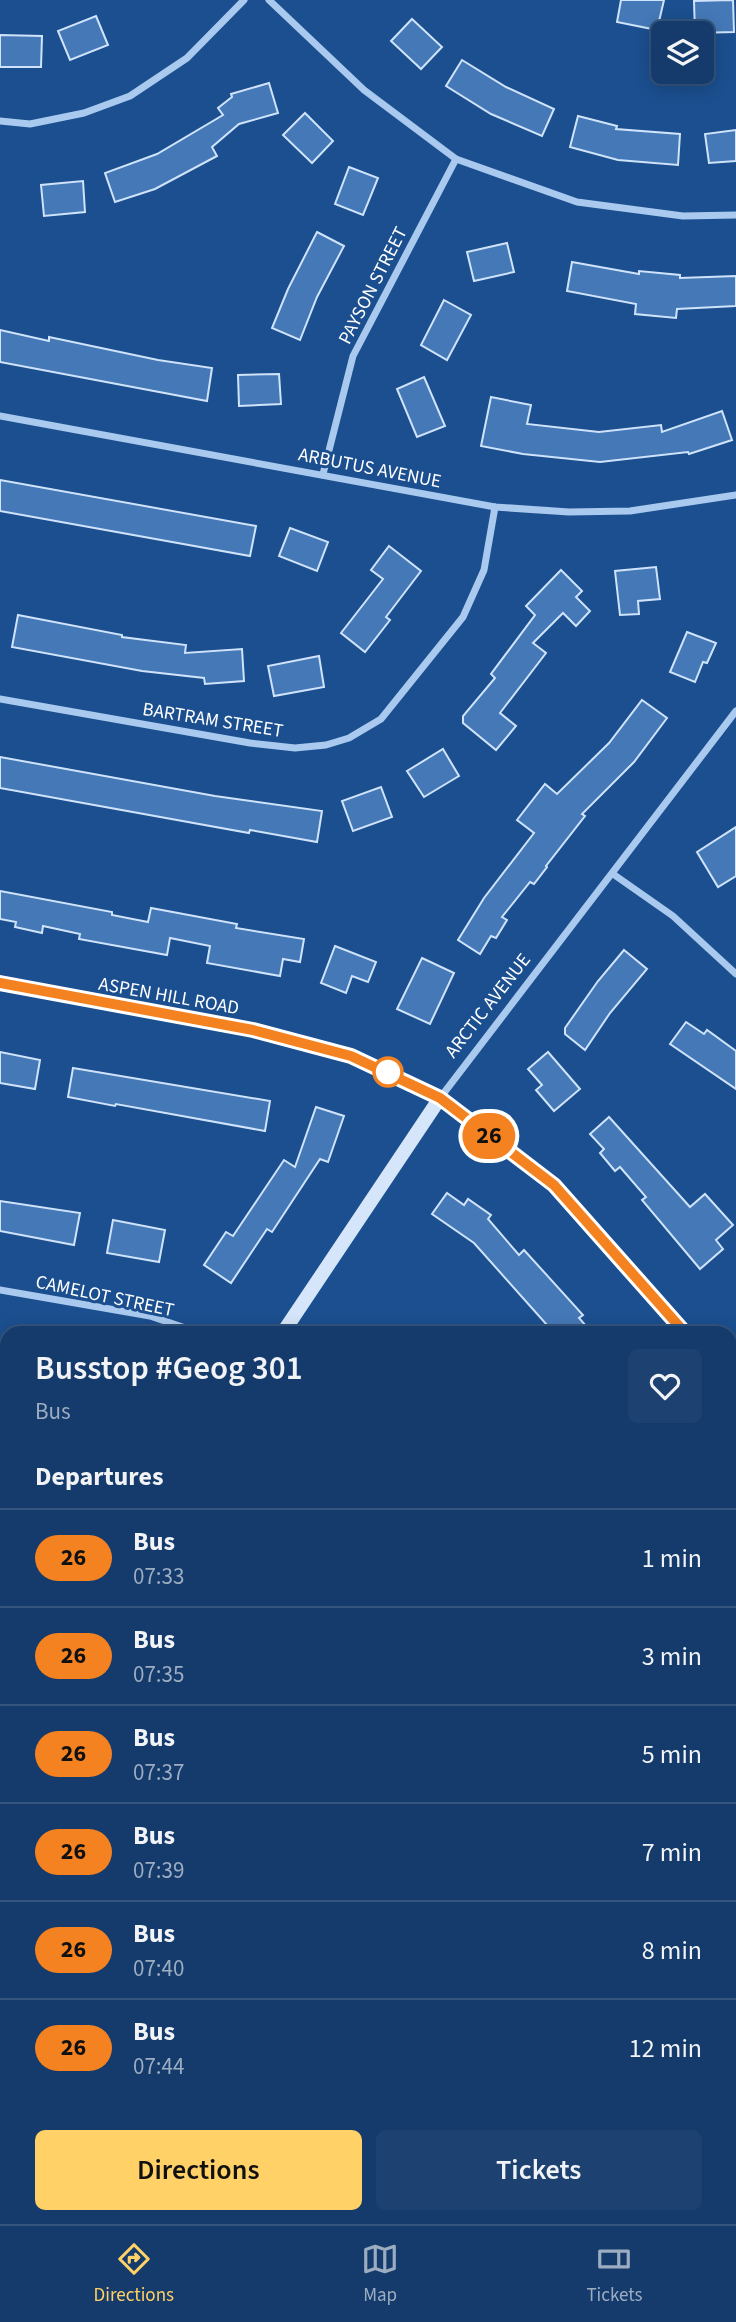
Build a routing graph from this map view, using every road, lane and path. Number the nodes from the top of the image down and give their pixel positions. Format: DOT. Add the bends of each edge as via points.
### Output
graph roads {
  1 [pos="244,0"];
  2 [pos="269,0"];
  3 [pos="0,121"];
  4 [pos="456,159"];
  5 [pos="736,215"];
  6 [pos="0,416"];
  7 [pos="323,474"];
  8 [pos="736,495"];
  9 [pos="495,507"];
  10 [pos="0,699"];
  11 [pos="736,711"];
  12 [pos="613,874"];
  13 [pos="736,974"];
  14 [pos="0,983"];
  15 [pos="440,1098"];
  16 [pos="0,1290"];
  17 [pos="179,1326"];
  18 [pos="287,1326"];
  19 [pos="679,1326"];
  1 -- 3 [label="street" via="187,58 130,96 84,113 30,124"];
  2 -- 4 [label="street" via="363,90"];
  4 -- 5 [label="street" via="577,202 684,216"];
  4 -- 7 [label="street, PAYSON STREET" via="353,356"];
  6 -- 7 [label="street, ARBUTUS AVENUE"];
  7 -- 9 [label="street, ARBUTUS AVENUE"];
  8 -- 9 [label="street, ARBUTUS AVENUE" via="630,511"];
  9 -- 10 [label="street, BARTRAM STREET" via="484,570 463,617 381,719 349,738 295,748"];
  11 -- 12 [label="street, ARCTIC AVENUE"];
  12 -- 13 [label="street" via="673,916"];
  12 -- 15 [label="street, ARCTIC AVENUE"];
  14 -- 15 [label="street, ASPEN HILL ROAD" via="265,1033 351,1056"];
  15 -- 18 [label="street, ARCTIC AVENUE"];
  15 -- 19 [label="street, ASPEN HILL ROAD" via="554,1185"];
  16 -- 17 [label="street, CAMELOT STREET" via="150,1316"];
}
